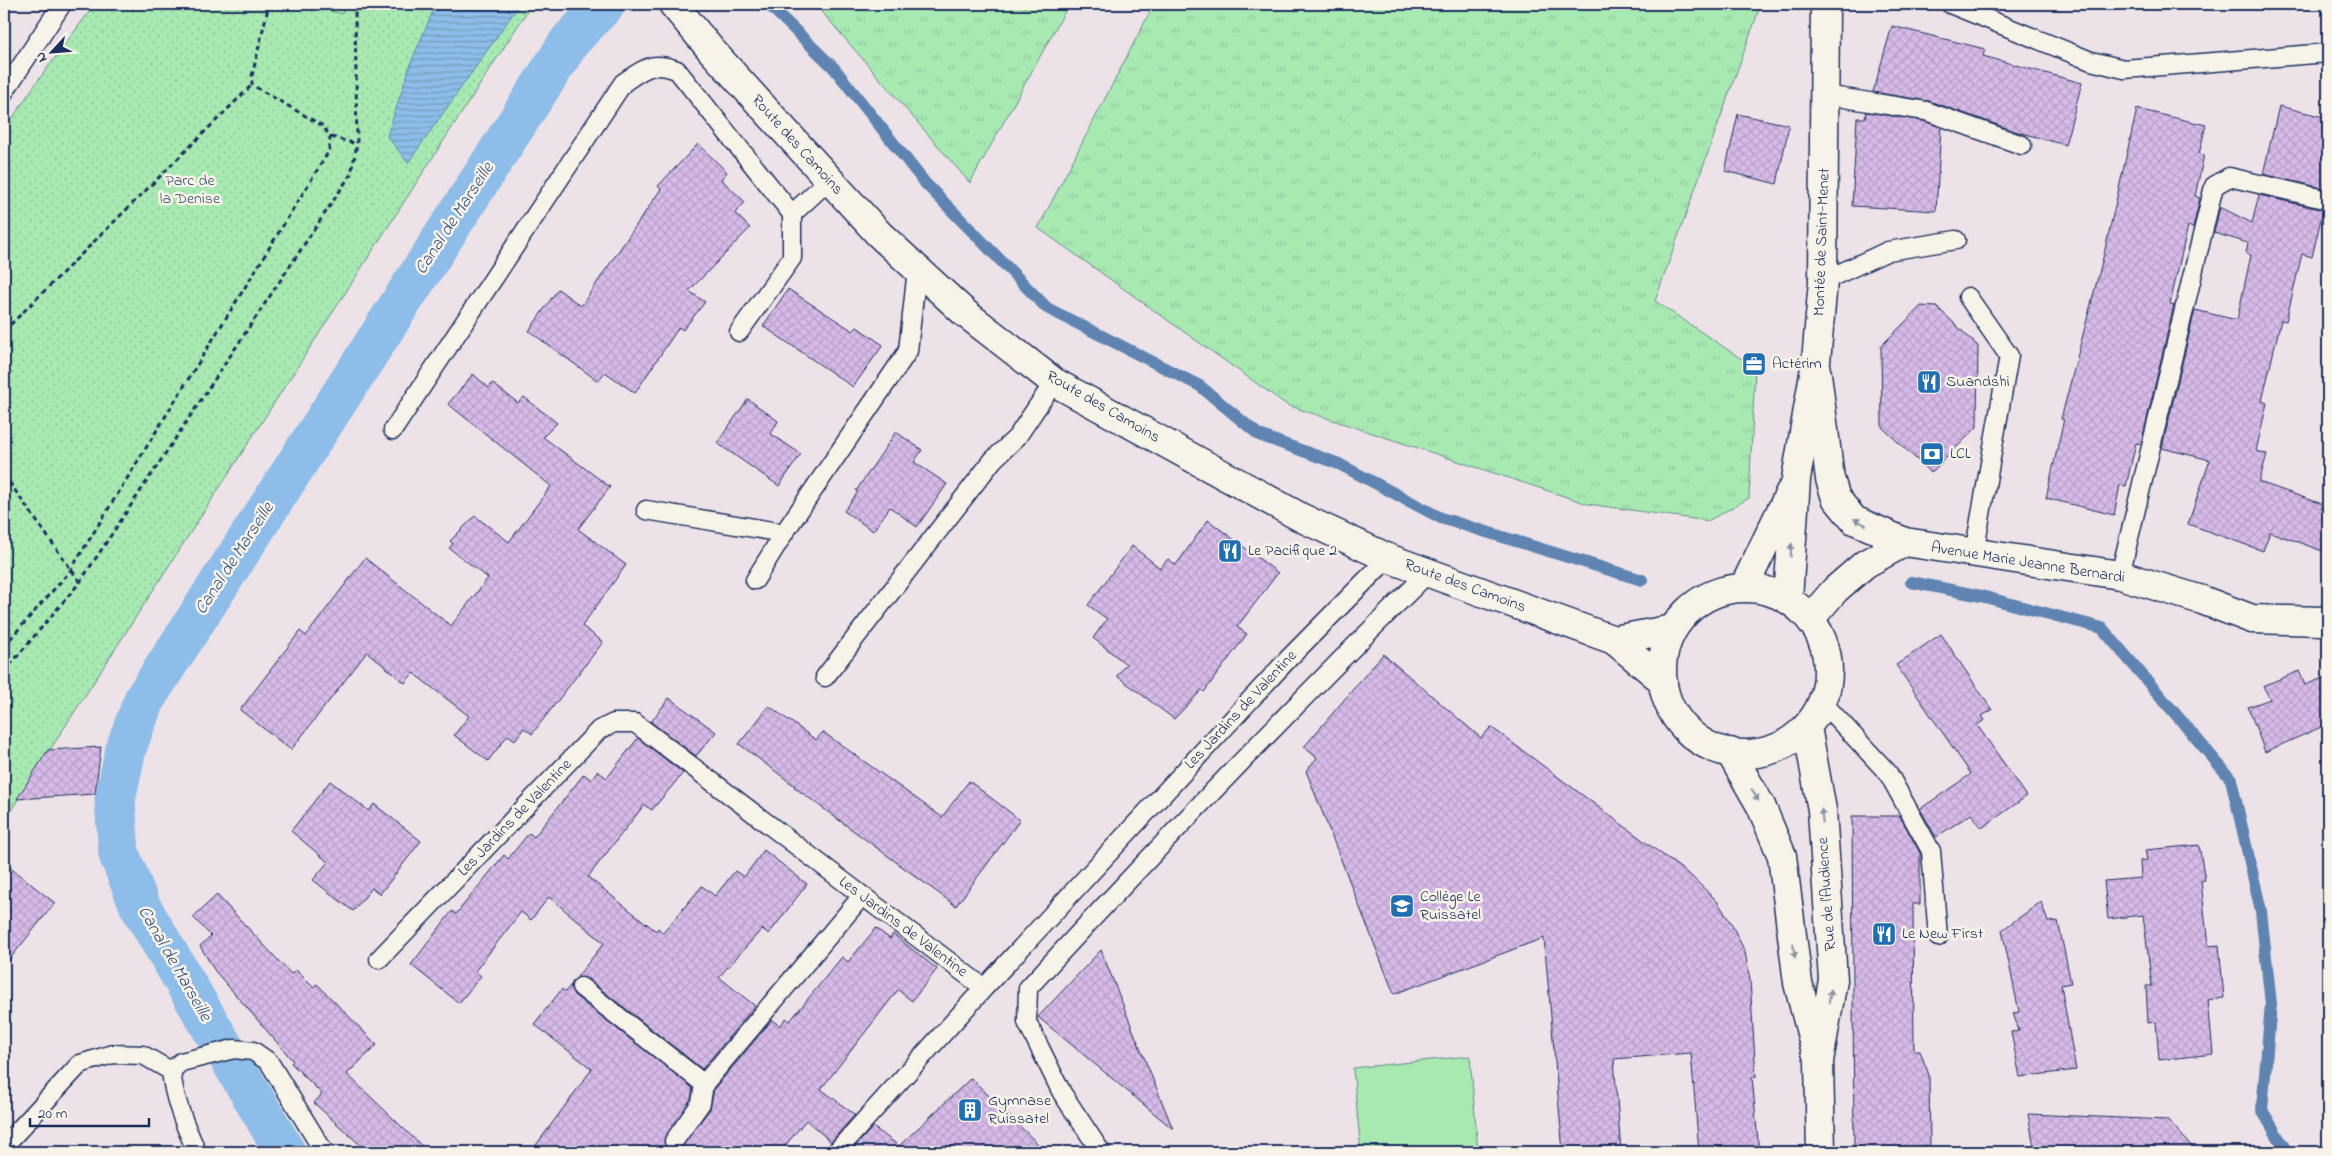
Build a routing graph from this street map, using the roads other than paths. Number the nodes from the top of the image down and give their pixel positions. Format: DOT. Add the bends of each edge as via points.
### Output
graph roads {
  1 [pos="62,4"];
  2 [pos="673,4"];
  3 [pos="1826,4"];
  4 [pos="1950,4"];
  5 [pos="2328,53"];
  6 [pos="4,92"];
  7 [pos="1825,95"];
  8 [pos="2022,145"];
  9 [pos="829,180"];
  10 [pos="2328,200"];
  11 [pos="792,214"];
  12 [pos="1956,240"];
  13 [pos="917,269"];
  14 [pos="1823,281"];
  15 [pos="1968,297"];
  16 [pos="739,332"];
  17 [pos="1816,362"];
  18 [pos="1054,382"];
  19 [pos="393,430"];
  20 [pos="1796,479"];
  21 [pos="646,510"];
  22 [pos="784,533"];
  23 [pos="1905,542"];
  24 [pos="1974,554"];
  25 [pos="1388,558"];
  26 [pos="1428,573"];
  27 [pos="2120,575"];
  28 [pos="755,580"];
  29 [pos="1744,587"];
  30 [pos="1788,599"];
  31 [pos="1810,619"];
  32 [pos="2328,619"];
  33 [pos="1673,629"];
  34 [pos="1614,640"];
  35 [pos="826,678"];
  36 [pos="1663,681"];
  37 [pos="1822,702"];
  38 [pos="1807,727"];
  39 [pos="1730,752"];
  40 [pos="862,896"];
  41 [pos="1938,937"];
  42 [pos="379,959"];
  43 [pos="581,987"];
  44 [pos="984,988"];
  45 [pos="1819,1061"];
  46 [pos="176,1067"];
  47 [pos="704,1084"];
  48 [pos="674,1141"];
  49 [pos="4,1146"];
  50 [pos="197,1152"];
  51 [pos="324,1152"];
  52 [pos="836,1152"];
  53 [pos="1100,1152"];
  54 [pos="1821,1152"];
  1 -- 6 [label="lane"];
  2 -- 9 [label="main road, Route des Camoins" via="712,52"];
  3 -- 7 [label="main road, Montée de Saint-Menet"];
  4 -- 5 [label="lane" via="2091,61 2124,69"];
  7 -- 8 [label="lane" via="1926,111"];
  7 -- 14 [label="main road, Montée de Saint-Menet"];
  9 -- 11 [label="lane"];
  9 -- 13 [label="main road, Route des Camoins" via="878,234"];
  10 -- 27 [label="lane" via="2230,177 2214,186"];
  11 -- 16 [label="lane" via="792,258"];
  11 -- 19 [label="lane" via="677,70 662,65 646,68 624,83"];
  12 -- 14 [label="lane" via="1888,251"];
  13 -- 18 [label="main road, Route des Camoins" via="965,313"];
  13 -- 22 [label="lane" via="908,351"];
  14 -- 17 [label="main road, Montée de Saint-Menet"];
  15 -- 24 [label="lane" via="2009,356"];
  17 -- 20 [label="main road, Montée de Saint-Menet"];
  23 -- 17 [label="main road, Avenue Marie Jeanne Bernardi, one-way" via="1854,520 1836,498 1830,479"];
  18 -- 25 [label="main road, Route des Camoins" via="1302,518"];
  18 -- 35 [label="lane" via="1017,437 993,460"];
  20 -- 29 [label="main road, Montée de Saint-Menet"];
  30 -- 20 [label="main road, Montée de Saint-Menet, one-way"];
  21 -- 22 [label="lane"];
  22 -- 28 [label="lane"];
  23 -- 24 [label="main road, Avenue Marie Jeanne Bernardi"];
  23 -- 31 [label="main road" via="1864,564"];
  24 -- 27 [label="main road, Avenue Marie Jeanne Bernardi"];
  25 -- 26 [label="main road, Route des Camoins"];
  25 -- 44 [label="lane, Les Jardins de Valentine" via="1289,658"];
  26 -- 34 [label="main road, Route des Camoins"];
  26 -- 53 [label="lane" via="1135,872 1028,988 1027,1022 1062,1092"];
  27 -- 32 [label="main road, Avenue Marie Jeanne Bernardi" via="2252,619"];
  29 -- 30 [label="main road" via="1766,590"];
  29 -- 33 [label="main road" via="1716,593 1691,607"];
  30 -- 31 [label="main road"];
  31 -- 37 [label="main road" via="1824,645 1828,674"];
  33 -- 34 [label="main road"];
  33 -- 36 [label="main road" via="1662,661"];
  34 -- 36 [label="main road, Route des Camoins"];
  36 -- 39 [label="main road" via="1668,701 1693,735 1710,746"];
  37 -- 38 [label="main road"];
  37 -- 41 [label="lane" via="1888,773 1931,851"];
  38 -- 39 [label="main road" via="1772,749 1752,754"];
  45 -- 38 [label="main road, Rue de l'Audience, one-way" via="1832,980 1822,810"];
  39 -- 45 [label="main road, Rue de l'Audience, one-way" via="1761,806 1782,856 1798,983"];
  40 -- 42 [label="lane, Les Jardins de Valentine" via="636,723 614,723 600,730"];
  40 -- 44 [label="lane, Les Jardins de Valentine"];
  40 -- 47 [label="lane"];
  43 -- 47 [label="lane"];
  44 -- 52 [label="lane"];
  45 -- 54 [label="main road, Rue de l'Audience"];
  46 -- 49 [label="lane" via="143,1055 113,1054 80,1064"];
  46 -- 50 [label="lane" via="174,1093"];
  46 -- 51 [label="lane" via="234,1049 253,1051 269,1062"];
  47 -- 48 [label="lane" via="701,1103"];
}
